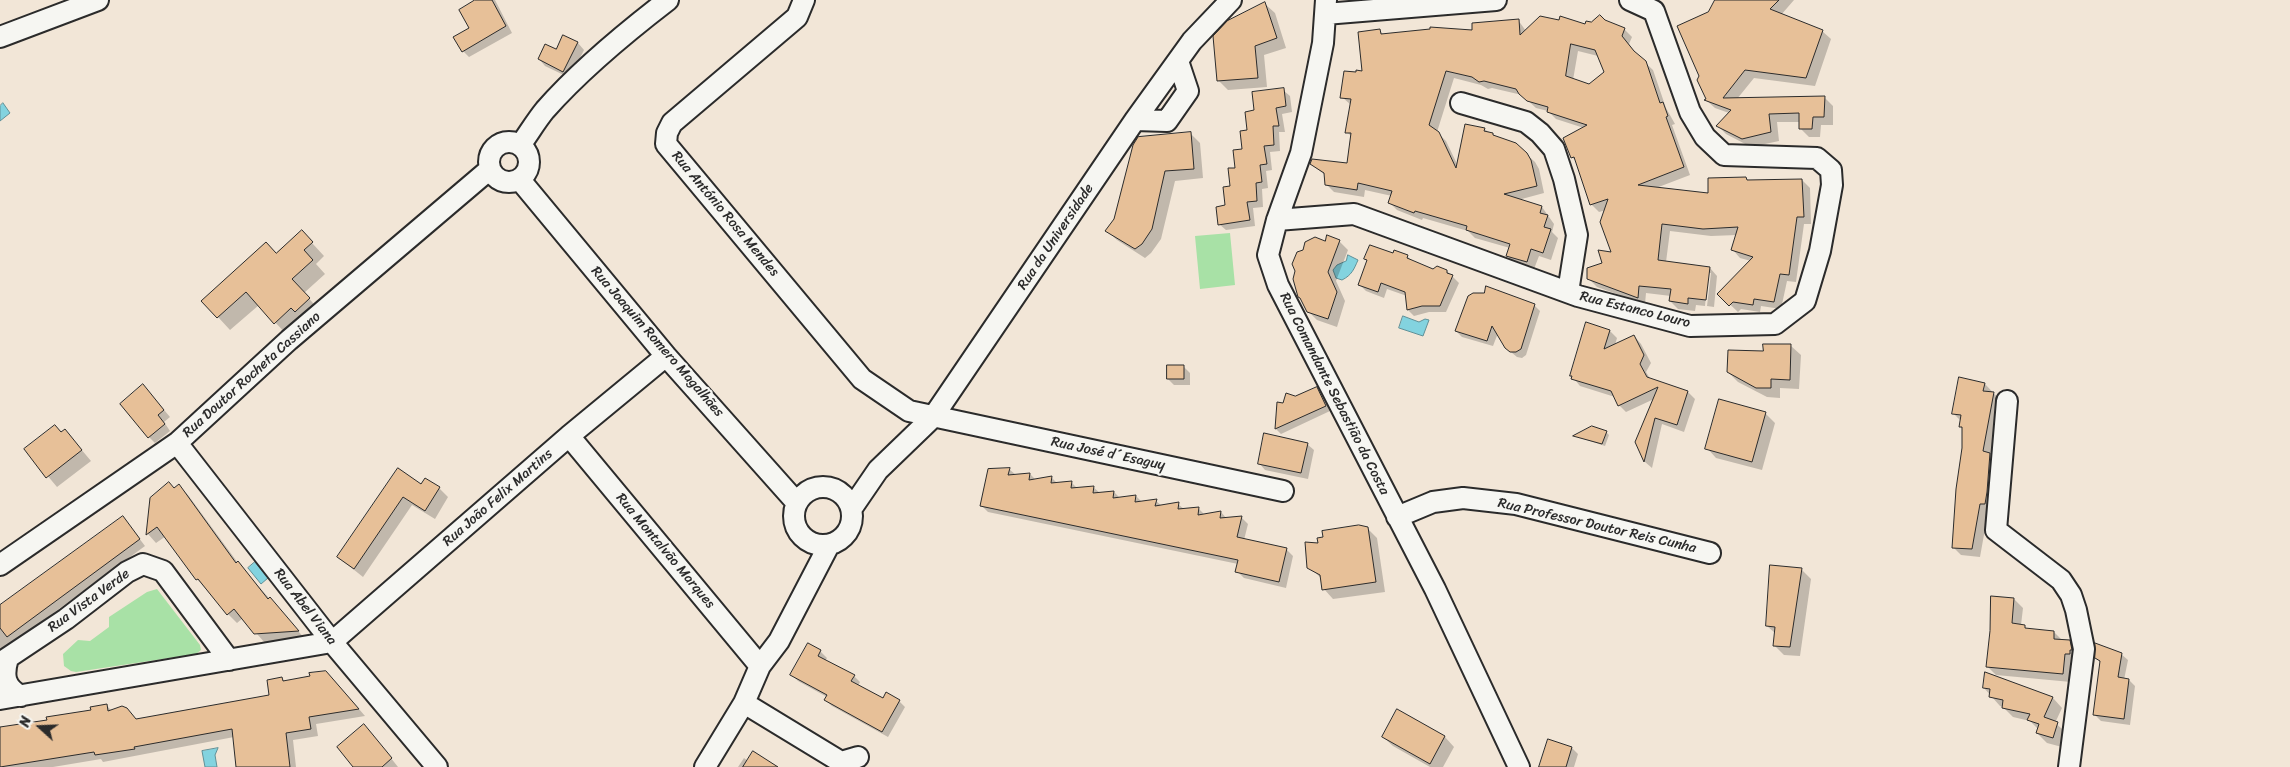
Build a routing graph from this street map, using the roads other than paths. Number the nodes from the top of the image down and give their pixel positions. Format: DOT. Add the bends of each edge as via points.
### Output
graph roads {
  1 [pos="98,0"];
  2 [pos="668,0"];
  3 [pos="804,0"];
  4 [pos="1231,0"];
  5 [pos="1489,0"];
  6 [pos="1630,0"];
  7 [pos="1326,4"];
  8 [pos="1659,5"];
  9 [pos="0,37"];
  10 [pos="1461,103"];
  11 [pos="520,144"];
  12 [pos="490,169"];
  13 [pos="520,180"];
  14 [pos="1277,220"];
  15 [pos="1568,292"];
  16 [pos="666,356"];
  17 [pos="2006,401"];
  18 [pos="933,417"];
  19 [pos="569,436"];
  20 [pos="177,443"];
  21 [pos="878,470"];
  22 [pos="840,491"];
  23 [pos="1283,491"];
  24 [pos="797,503"];
  25 [pos="852,508"];
  26 [pos="1397,517"];
  27 [pos="820,544"];
  28 [pos="1710,553"];
  29 [pos="0,565"];
  30 [pos="332,642"];
  31 [pos="229,660"];
  32 [pos="4,661"];
  33 [pos="760,666"];
  34 [pos="21,696"];
  35 [pos="0,699"];
  36 [pos="744,703"];
  37 [pos="858,757"];
  38 [pos="437,767"];
  39 [pos="704,767"];
  40 [pos="1519,767"];
  41 [pos="2069,767"];
  1 -- 9 [label="street"];
  2 -- 11 [label="street" via="626,33 545,110"];
  3 -- 18 [label="street, Rua António Rosa Mendes" via="797,17 672,123 666,144 862,379 909,411"];
  4 -- 18 [label="street, Rua da Universidade" via="1192,41 1135,120"];
  5 -- 7 [label="street"];
  6 -- 8 [label="street, Rua Estanco Louro"];
  7 -- 14 [label="street, Rua Comandante Sebastião da Costa" via="1323,43 1301,153"];
  8 -- 15 [label="street, Rua Estanco Louro" via="1690,112 1705,137 1724,155 1817,158 1831,170 1832,185 1820,251 1805,301 1775,324 1690,326"];
  10 -- 15 [label="street" via="1526,122 1554,149 1577,235"];
  11 -- 12 [label="street" via="507,141 496,146 489,155"];
  11 -- 13 [label="street" via="529,155 530,162"];
  12 -- 13 [label="street" via="500,180"];
  12 -- 20 [label="street, Rua Doutor Rocheta Cassiano" via="289,340"];
  13 -- 16 [label="street, Rua Joaquim Romero Magalhães"];
  14 -- 15 [label="street, Rua Estanco Louro" via="1354,214"];
  14 -- 26 [label="street, Rua Comandante Sebastião da Costa" via="1268,255 1278,286"];
  16 -- 19 [label="street, Rua João Felix Martins"];
  16 -- 24 [label="street, Rua Joaquim Romero Magalhães"];
  17 -- 41 [label="street" via="1996,530 2060,580 2071,595 2084,649"];
  18 -- 21 [label="street, Rua da Universidade"];
  18 -- 23 [label="street, Rua José d´Esaguy"];
  19 -- 30 [label="street, Rua João Felix Martins"];
  19 -- 33 [label="street, Rua Montalvão Marques"];
  20 -- 29 [label="street, Rua Doutor Rocheta Cassiano"];
  20 -- 30 [label="street, Rua Abel Viana"];
  21 -- 22 [label="street, Rua da Universidade"];
  21 -- 25 [label="street, Rua da Universidade"];
  22 -- 24 [label="street" via="816,487"];
  22 -- 25 [label="street"];
  24 -- 27 [label="street" via="794,521 803,537"];
  25 -- 27 [label="street, Rua da Universidade" via="851,527 838,542"];
  26 -- 28 [label="street, Rua Professor Doutor Reis Cunha" via="1432,502 1463,498 1516,504"];
  26 -- 40 [label="street, Rua Comandante Sebastião da Costa"];
  27 -- 33 [label="street, Rua da Universidade" via="803,597 779,641"];
  30 -- 31 [label="street"];
  30 -- 38 [label="street, Rua Abel Viana"];
  31 -- 32 [label="street, Rua Vista Verde" via="163,571 143,564"];
  31 -- 34 [label="street"];
  32 -- 34 [label="street" via="7,685"];
  33 -- 36 [label="street, Rua da Universidade"];
  34 -- 35 [label="street"];
  36 -- 37 [label="street" via="841,762"];
  36 -- 39 [label="street, Rua da Universidade"];
}
